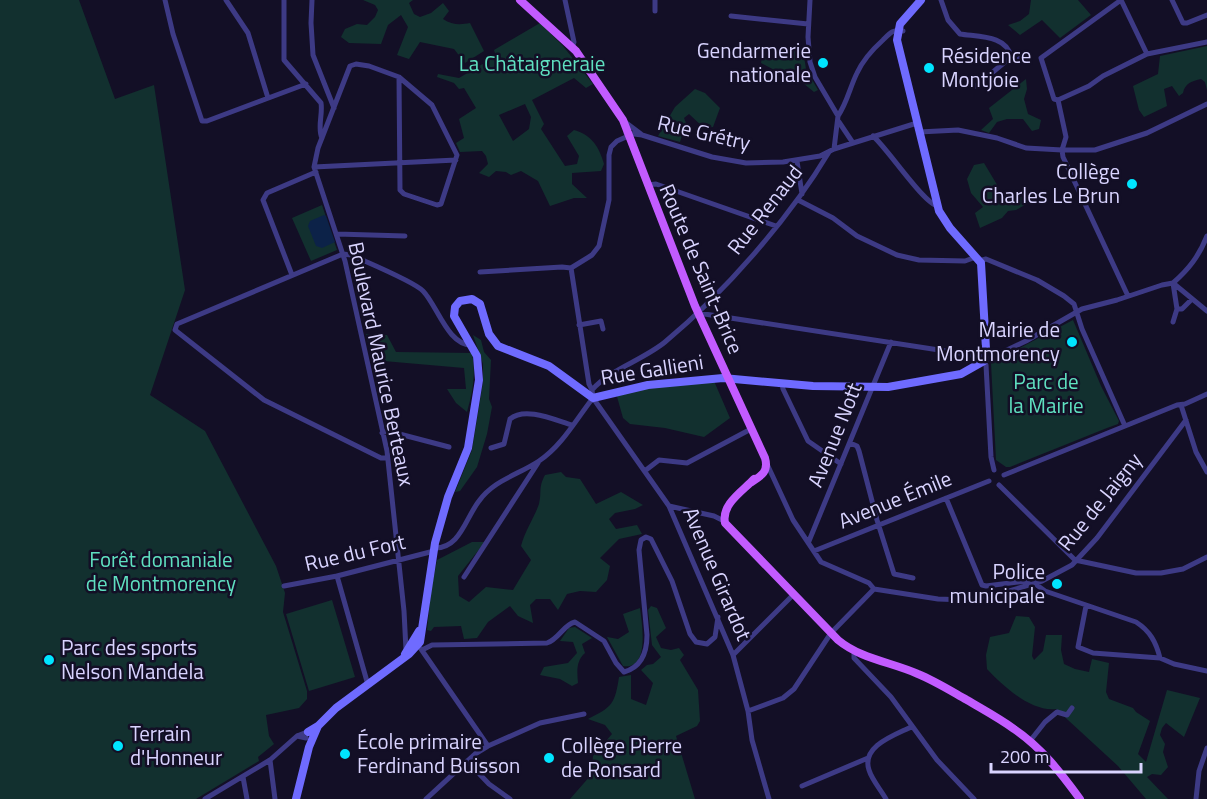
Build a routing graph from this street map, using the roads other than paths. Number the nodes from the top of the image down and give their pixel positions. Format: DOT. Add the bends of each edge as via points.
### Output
graph roads {
  1 [pos="165,0"];
  2 [pos="226,0"];
  3 [pos="284,0"];
  4 [pos="312,0"];
  5 [pos="519,0"];
  6 [pos="565,0"];
  7 [pos="655,0"];
  8 [pos="810,0"];
  9 [pos="921,0"];
  10 [pos="941,0"];
  11 [pos="1121,0"];
  12 [pos="1172,0"];
  13 [pos="655,11"];
  14 [pos="1207,15"];
  15 [pos="731,16"];
  16 [pos="808,24"];
  17 [pos="901,31"];
  18 [pos="1207,42"];
  19 [pos="570,44"];
  20 [pos="1147,54"];
  21 [pos="1011,57"];
  22 [pos="1021,58"];
  23 [pos="399,77"];
  24 [pos="306,84"];
  25 [pos="976,86"];
  26 [pos="268,98"];
  27 [pos="1058,100"];
  28 [pos="1207,104"];
  29 [pos="334,108"];
  30 [pos="838,119"];
  31 [pos="917,123"];
  32 [pos="625,130"];
  33 [pos="919,132"];
  34 [pos="642,135"];
  35 [pos="873,136"];
  36 [pos="322,138"];
  37 [pos="853,143"];
  38 [pos="832,150"];
  39 [pos="1062,150"];
  40 [pos="456,160"];
  41 [pos="797,161"];
  42 [pos="400,163"];
  43 [pos="315,169"];
  44 [pos="647,186"];
  45 [pos="802,194"];
  46 [pos="798,200"];
  47 [pos="938,206"];
  48 [pos="776,226"];
  49 [pos="337,234"];
  50 [pos="405,236"];
  51 [pos="1206,240"];
  52 [pos="343,254"];
  53 [pos="978,259"];
  54 [pos="572,268"];
  55 [pos="480,272"];
  56 [pos="292,275"];
  57 [pos="1173,283"];
  58 [pos="1128,296"];
  59 [pos="1192,299"];
  60 [pos="1177,309"];
  61 [pos="1207,310"];
  62 [pos="1078,312"];
  63 [pos="698,313"];
  64 [pos="1173,322"];
  65 [pos="579,325"];
  66 [pos="603,329"];
  67 [pos="891,342"];
  68 [pos="472,345"];
  69 [pos="984,361"];
  70 [pos="728,378"];
  71 [pos="782,384"];
  72 [pos="873,387"];
  73 [pos="592,394"];
  74 [pos="1207,394"];
  75 [pos="1181,405"];
  76 [pos="1186,420"];
  77 [pos="572,425"];
  78 [pos="1125,426"];
  79 [pos="751,429"];
  80 [pos="382,433"];
  81 [pos="850,443"];
  82 [pos="449,447"];
  83 [pos="491,448"];
  84 [pos="387,458"];
  85 [pos="540,461"];
  86 [pos="841,464"];
  87 [pos="764,466"];
  88 [pos="645,470"];
  89 [pos="994,470"];
  90 [pos="1207,472"];
  91 [pos="1004,475"];
  92 [pos="989,481"];
  93 [pos="999,485"];
  94 [pos="946,498"];
  95 [pos="669,506"];
  96 [pos="724,521"];
  97 [pos="878,525"];
  98 [pos="809,541"];
  99 [pos="433,548"];
  100 [pos="814,551"];
  101 [pos="1207,556"];
  102 [pos="398,560"];
  103 [pos="1077,560"];
  104 [pos="337,576"];
  105 [pos="464,577"];
  106 [pos="913,578"];
  107 [pos="1031,584"];
  108 [pos="284,586"];
  109 [pos="874,589"];
  110 [pos="793,595"];
  111 [pos="1086,606"];
  112 [pos="718,617"];
  113 [pos="831,633"];
  114 [pos="412,644"];
  115 [pos="854,652"];
  116 [pos="733,655"];
  117 [pos="1160,658"];
  118 [pos="1207,670"];
  119 [pos="368,685"];
  120 [pos="1072,708"];
  121 [pos="748,711"];
  122 [pos="584,714"];
  123 [pos="911,727"];
  124 [pos="309,736"];
  125 [pos="1030,741"];
  126 [pos="490,745"];
  127 [pos="1207,748"];
  128 [pos="868,758"];
  129 [pos="270,760"];
  130 [pos="466,761"];
  131 [pos="243,777"];
  132 [pos="802,786"];
  133 [pos="206,799"];
  134 [pos="246,799"];
  135 [pos="275,799"];
  136 [pos="296,799"];
  137 [pos="426,799"];
  138 [pos="510,799"];
  139 [pos="769,799"];
  140 [pos="886,799"];
  141 [pos="974,799"];
  142 [pos="1080,799"];
  143 [pos="1196,799"];
  1 -- 26 [label="street" via="202,121"];
  2 -- 26 [label="street" via="248,33"];
  3 -- 24 [label="street" via="284,60"];
  4 -- 29 [label="street" via="313,55"];
  5 -- 19 [label="main road, Route de Saint-Brice"];
  6 -- 19 [label="street"];
  7 -- 13 [label="street"];
  8 -- 16 [label="street"];
  9 -- 17 [label="main road"];
  10 -- 21 [label="street" via="948,20 960,34 997,40 1010,50"];
  11 -- 20 [label="street"];
  11 -- 27 [label="street" via="1041,58 1054,99"];
  12 -- 14 [label="street" via="1183,23"];
  15 -- 16 [label="street"];
  16 -- 30 [label="street" via="812,69"];
  17 -- 30 [label="street" via="891,32 873,49 858,70"];
  17 -- 31 [label="main road" via="900,52"];
  18 -- 20 [label="street"];
  19 -- 32 [label="main road, Route de Saint-Brice"];
  20 -- 27 [label="street"];
  21 -- 22 [label="street" via="1015,61"];
  21 -- 25 [label="street"];
  23 -- 29 [label="street" via="353,64"];
  23 -- 40 [label="street" via="432,105"];
  23 -- 42 [label="street"];
  24 -- 26 [label="street"];
  24 -- 36 [label="street" via="321,103"];
  27 -- 39 [label="street" via="1066,137"];
  28 -- 39 [label="street" via="1148,134 1095,150"];
  29 -- 36 [label="street"];
  30 -- 37 [label="street"];
  30 -- 38 [label="street"];
  31 -- 33 [label="main road"];
  31 -- 35 [label="street, Rue Grétry"];
  32 -- 34 [label="street, Rue Grétry"];
  32 -- 34 [label="street, Rue Grétry"];
  32 -- 44 [label="main road, Route de Saint-Brice"];
  32 -- 54 [label="street" via="609,155 609,200 599,246"];
  33 -- 39 [label="street" via="958,130 1026,148"];
  33 -- 47 [label="main road"];
  34 -- 41 [label="street, Rue Grétry" via="712,157 746,163"];
  35 -- 37 [label="street, Rue Grétry"];
  35 -- 47 [label="street" via="924,197"];
  36 -- 43 [label="street"];
  37 -- 38 [label="street, Rue Grétry"];
  38 -- 41 [label="street, Rue Grétry"];
  38 -- 45 [label="street, Rue Renaud"];
  39 -- 58 [label="street"];
  40 -- 42 [label="street"];
  40 -- 42 [label="street" via="438,205 401,193"];
  41 -- 45 [label="street"];
  42 -- 43 [label="street"];
  43 -- 49 [label="street, Boulevard Maurice Berteaux"];
  43 -- 56 [label="street" via="267,193 263,200"];
  44 -- 48 [label="street" via="656,184"];
  44 -- 63 [label="main road, Route de Saint-Brice"];
  45 -- 46 [label="street, Rue Renaud"];
  46 -- 48 [label="street, Rue Renaud"];
  46 -- 53 [label="street" via="897,255 919,260"];
  47 -- 53 [label="main road" via="946,223"];
  48 -- 63 [label="street, Rue Renaud"];
  49 -- 50 [label="street"];
  49 -- 52 [label="street, Boulevard Maurice Berteaux"];
  51 -- 57 [label="street" via="1191,266"];
  52 -- 56 [label="street"];
  52 -- 68 [label="street" via="421,288 452,334"];
  52 -- 80 [label="street, Boulevard Maurice Berteaux"];
  53 -- 62 [label="street" via="1046,285 1069,299"];
  53 -- 69 [label="main road" via="982,266"];
  54 -- 55 [label="street"];
  54 -- 65 [label="street"];
  56 -- 84 [label="street" via="177,324 175,330 264,400"];
  57 -- 58 [label="street"];
  57 -- 59 [label="street"];
  57 -- 60 [label="street"];
  58 -- 62 [label="street"];
  59 -- 60 [label="street"];
  59 -- 61 [label="street"];
  60 -- 64 [label="street"];
  62 -- 69 [label="street"];
  62 -- 78 [label="street"];
  63 -- 67 [label="street"];
  63 -- 70 [label="main road, Route de Saint-Brice"];
  63 -- 73 [label="street, Rue Renaud" via="663,344 604,379"];
  65 -- 66 [label="street" via="601,321"];
  65 -- 73 [label="street"];
  67 -- 69 [label="street" via="978,356"];
  67 -- 72 [label="street, Avenue Nott"];
  68 -- 73 [label="main road" via="454,313 456,305 466,299 481,306 489,334 498,346 549,366"];
  68 -- 99 [label="main road" via="479,380 468,448"];
  69 -- 72 [label="main road, Rue Gallieni" via="958,375"];
  69 -- 89 [label="street"];
  70 -- 71 [label="main road, Rue Gallieni"];
  70 -- 73 [label="main road, Rue Gallieni"];
  70 -- 79 [label="main road, Route de Saint-Brice"];
  71 -- 72 [label="main road, Rue Gallieni"];
  71 -- 86 [label="street" via="808,441"];
  72 -- 81 [label="street, Avenue Nott"];
  73 -- 77 [label="street, Rue Gallieni"];
  73 -- 88 [label="street"];
  74 -- 75 [label="street"];
  75 -- 76 [label="street"];
  75 -- 78 [label="street"];
  76 -- 90 [label="street"];
  76 -- 103 [label="street, Rue de Jaigny"];
  77 -- 83 [label="street" via="519,414 510,419 504,444"];
  77 -- 85 [label="street, Rue Gallieni"];
  78 -- 91 [label="street"];
  79 -- 87 [label="main road, Route de Saint-Brice"];
  79 -- 88 [label="street" via="687,463 659,460"];
  80 -- 82 [label="street"];
  80 -- 84 [label="street, Boulevard Maurice Berteaux"];
  81 -- 86 [label="street, Avenue Nott"];
  81 -- 97 [label="street" via="859,451"];
  84 -- 102 [label="street, Boulevard Maurice Berteaux"];
  85 -- 99 [label="street, Rue Gallieni" via="491,488 451,543"];
  85 -- 105 [label="street"];
  86 -- 98 [label="street, Avenue Nott"];
  87 -- 96 [label="main road" via="727,506"];
  87 -- 98 [label="street"];
  88 -- 95 [label="street"];
  89 -- 91 [label="street"];
  89 -- 92 [label="street" via="988,475"];
  91 -- 93 [label="street"];
  92 -- 93 [label="street"];
  92 -- 94 [label="street, Avenue Émile"];
  93 -- 103 [label="street"];
  94 -- 97 [label="street, Avenue Émile"];
  94 -- 107 [label="street" via="982,585 1021,580"];
  95 -- 96 [label="street, Avenue Girardot"];
  95 -- 112 [label="street, Avenue Girardot"];
  96 -- 110 [label="main road"];
  97 -- 100 [label="street, Avenue Émile"];
  97 -- 106 [label="street" via="894,574"];
  98 -- 100 [label="street"];
  99 -- 102 [label="street, Rue du Fort"];
  99 -- 114 [label="main road" via="422,621"];
  100 -- 109 [label="street" via="821,562 869,583"];
  101 -- 103 [label="street" via="1183,569 1161,573 1136,573"];
  102 -- 104 [label="street, Rue du Fort"];
  102 -- 114 [label="street, Boulevard Maurice Berteaux"];
  103 -- 107 [label="street, Rue de Jaigny"];
  104 -- 108 [label="street, Rue du Fort"];
  104 -- 119 [label="street"];
  107 -- 109 [label="street, Rue de Jaigny" via="958,601"];
  107 -- 111 [label="street"];
  109 -- 113 [label="street"];
  110 -- 113 [label="main road"];
  110 -- 116 [label="street"];
  111 -- 117 [label="street" via="1144,627"];
  111 -- 117 [label="street" via="1078,647 1093,653"];
  112 -- 114 [label="street" via="715,637 707,644 696,642 672,581 651,539 646,537 639,550 647,649 633,670 624,672 604,641 575,622 547,643"];
  112 -- 116 [label="street, Avenue Girardot"];
  113 -- 115 [label="main road"];
  113 -- 121 [label="street" via="783,699"];
  114 -- 119 [label="main road" via="398,662"];
  114 -- 126 [label="street"];
  115 -- 123 [label="street" via="854,658 891,698"];
  115 -- 125 [label="main road" via="933,680"];
  116 -- 121 [label="street, Avenue Girardot"];
  117 -- 118 [label="street"];
  119 -- 124 [label="main road" via="336,708"];
  120 -- 125 [label="street" via="1067,715 1057,712"];
  121 -- 139 [label="street, Avenue Girardot"];
  122 -- 126 [label="street" via="540,723"];
  123 -- 128 [label="street" via="878,743"];
  123 -- 141 [label="street"];
  124 -- 129 [label="street" via="297,736"];
  124 -- 136 [label="main road"];
  125 -- 142 [label="main road"];
  126 -- 130 [label="street"];
  127 -- 143 [label="street"];
  128 -- 132 [label="street"];
  128 -- 140 [label="street" via="868,770"];
  129 -- 131 [label="street"];
  129 -- 135 [label="street"];
  130 -- 137 [label="street"];
  130 -- 138 [label="street"];
  131 -- 133 [label="street"];
  131 -- 134 [label="street"];
}
